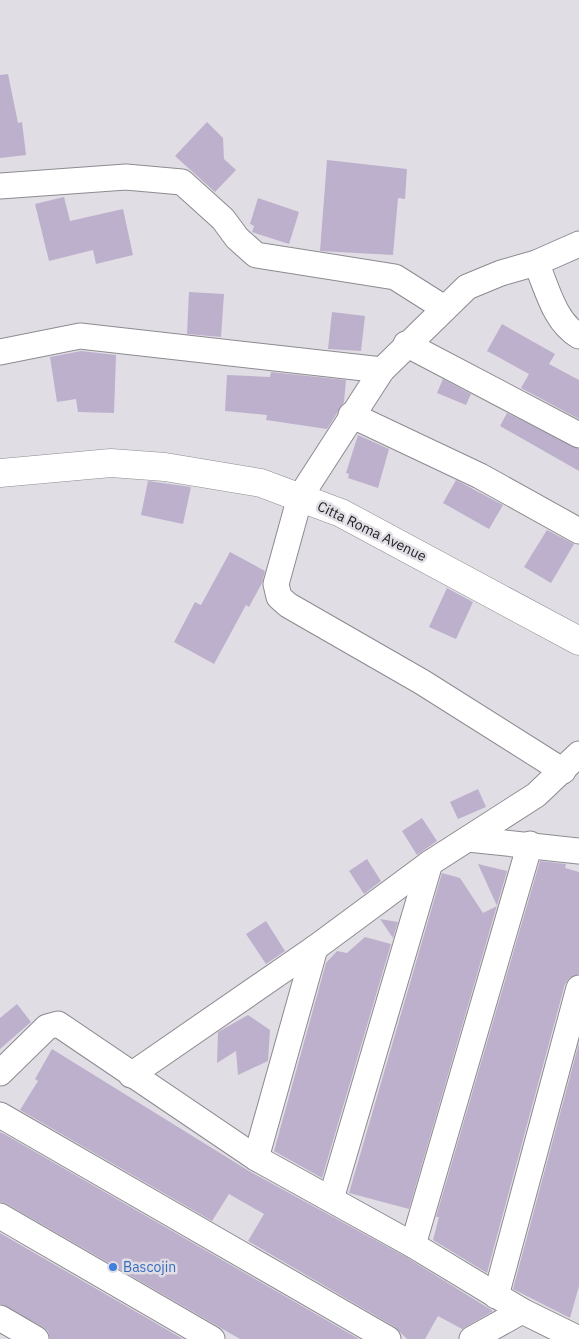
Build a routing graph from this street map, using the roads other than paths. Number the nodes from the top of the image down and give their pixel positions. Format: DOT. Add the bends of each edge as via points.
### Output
graph roads {
  1 [pos="0,186"];
  2 [pos="579,244"];
  3 [pos="536,263"];
  4 [pos="444,308"];
  5 [pos="579,336"];
  6 [pos="406,344"];
  7 [pos="0,352"];
  8 [pos="382,370"];
  9 [pos="351,415"];
  10 [pos="579,435"];
  11 [pos="0,473"];
  12 [pos="300,497"];
  13 [pos="579,531"];
  14 [pos="579,641"];
  15 [pos="571,763"];
  16 [pos="468,839"];
  17 [pos="530,844"];
  18 [pos="579,851"];
  19 [pos="430,863"];
  20 [pos="315,948"];
  21 [pos="579,988"];
  22 [pos="0,1073"];
  23 [pos="130,1075"];
  24 [pos="0,1115"];
  25 [pos="256,1158"];
  26 [pos="331,1199"];
  27 [pos="0,1216"];
  28 [pos="413,1245"];
  29 [pos="496,1296"];
  30 [pos="522,1311"];
  31 [pos="0,1318"];
  32 [pos="540,1330"];
  33 [pos="578,1334"];
  34 [pos="36,1339"];
  35 [pos="212,1339"];
  36 [pos="388,1339"];
  37 [pos="472,1339"];
  1 -- 4 [label="street" via="126,176 182,182 256,255 395,277"];
  2 -- 3 [label="street"];
  3 -- 4 [label="street" via="467,287"];
  3 -- 5 [label="street" via="557,314 570,331"];
  4 -- 6 [label="street"];
  6 -- 8 [label="street"];
  6 -- 10 [label="street"];
  7 -- 8 [label="street" via="80,336"];
  8 -- 9 [label="street"];
  9 -- 12 [label="street"];
  9 -- 13 [label="street" via="480,476"];
  11 -- 12 [label="street, Citta Roma Avenue" via="111,463 165,467 261,483"];
  12 -- 14 [label="street, Citta Roma Avenue" via="341,512 386,535"];
  12 -- 15 [label="street" via="276,584 279,596 288,605"];
  15 -- 16 [label="street" via="536,795"];
  16 -- 17 [label="street"];
  16 -- 19 [label="street"];
  17 -- 18 [label="street"];
  17 -- 28 [label="street"];
  19 -- 20 [label="street"];
  19 -- 26 [label="street"];
  20 -- 23 [label="street"];
  20 -- 25 [label="street"];
  21 -- 29 [label="street"];
  22 -- 23 [label="street" via="47,1027 58,1024"];
  23 -- 25 [label="street"];
  24 -- 36 [label="street"];
  25 -- 26 [label="street"];
  26 -- 28 [label="street"];
  27 -- 35 [label="street"];
  28 -- 29 [label="street"];
  29 -- 30 [label="street"];
  30 -- 32 [label="street"];
  30 -- 37 [label="street"];
  31 -- 34 [label="street"];
  32 -- 33 [label="street"];
}
